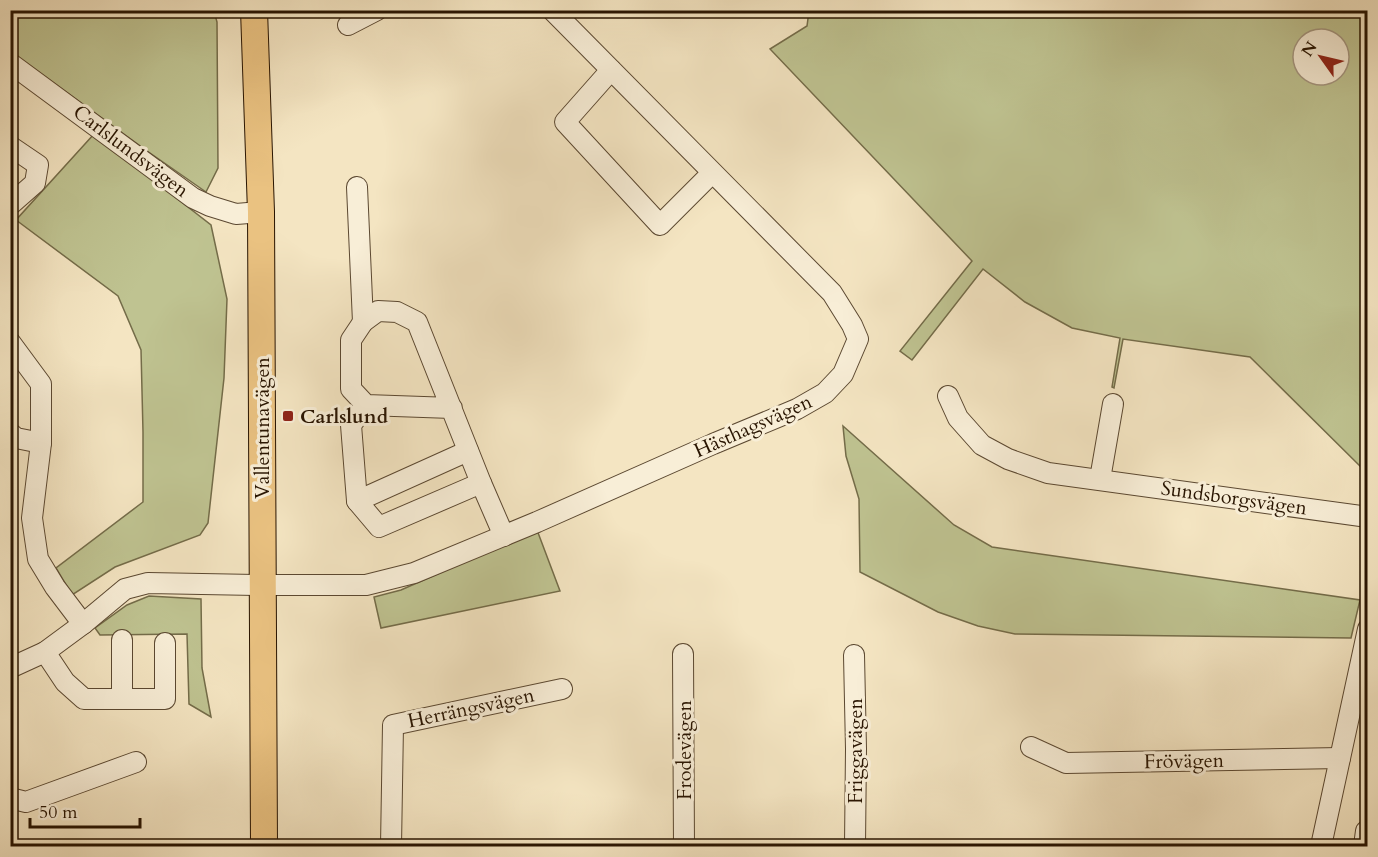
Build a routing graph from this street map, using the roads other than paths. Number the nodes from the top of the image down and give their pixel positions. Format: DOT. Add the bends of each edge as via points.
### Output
graph roads {
  1 [pos="254,10"];
  2 [pos="377,10"];
  3 [pos="552,10"];
  4 [pos="348,24"];
  5 [pos="10,63"];
  6 [pos="610,70"];
  7 [pos="10,146"];
  8 [pos="712,172"];
  9 [pos="357,187"];
  10 [pos="10,205"];
  11 [pos="261,212"];
  12 [pos="363,321"];
  13 [pos="10,342"];
  14 [pos="948,396"];
  15 [pos="1113,404"];
  16 [pos="366,405"];
  17 [pos="452,408"];
  18 [pos="10,433"];
  19 [pos="41,443"];
  20 [pos="468,451"];
  21 [pos="1100,479"];
  22 [pos="481,483"];
  23 [pos="357,501"];
  24 [pos="1368,518"];
  25 [pos="504,536"];
  26 [pos="263,585"];
  27 [pos="83,624"];
  28 [pos="1368,629"];
  29 [pos="122,640"];
  30 [pos="165,643"];
  31 [pos="45,652"];
  32 [pos="683,654"];
  33 [pos="854,655"];
  34 [pos="10,668"];
  35 [pos="1363,672"];
  36 [pos="562,688"];
  37 [pos="122,699"];
  38 [pos="1031,747"];
  39 [pos="1340,758"];
  40 [pos="136,762"];
  41 [pos="10,798"];
  42 [pos="264,846"];
  43 [pos="391,846"];
  44 [pos="684,846"];
  45 [pos="855,846"];
  46 [pos="1321,846"];
  1 -- 11 [label="main road, Vallentunavägen"];
  2 -- 4 [label="street"];
  3 -- 6 [label="street, Hästhagsvägen"];
  5 -- 11 [label="street, Carlslundsvägen" via="193,198 236,214"];
  6 -- 8 [label="street, Hästhagsvägen"];
  6 -- 8 [label="street" via="565,122 660,225"];
  7 -- 10 [label="street" via="38,165 35,183"];
  8 -- 25 [label="street, Hästhagsvägen" via="832,293 858,339 843,374 825,393 797,409"];
  9 -- 12 [label="street"];
  11 -- 26 [label="main road, Vallentunavägen"];
  12 -- 16 [label="street" via="351,340 351,389"];
  12 -- 17 [label="street" via="378,311 397,312 417,322"];
  13 -- 19 [label="street" via="41,384"];
  14 -- 21 [label="street, Sundsborgsvägen" via="958,418 982,444 1008,459 1048,473"];
  15 -- 21 [label="street"];
  16 -- 17 [label="street"];
  16 -- 23 [label="street" via="351,425"];
  17 -- 20 [label="street"];
  18 -- 19 [label="street"];
  19 -- 27 [label="street" via="33,519 38,560"];
  20 -- 22 [label="street"];
  20 -- 23 [label="street"];
  21 -- 24 [label="street, Sundsborgsvägen"];
  22 -- 23 [label="street" via="379,527"];
  22 -- 25 [label="street"];
  25 -- 26 [label="street, Hästhagsvägen" via="414,573 366,585"];
  26 -- 27 [label="street, Hästhagsvägen" via="148,583 125,590"];
  26 -- 42 [label="main road, Vallentunavägen"];
  27 -- 31 [label="street, Hästhagsvägen"];
  28 -- 35 [label="street"];
  29 -- 37 [label="street"];
  30 -- 37 [label="street" via="165,699"];
  31 -- 34 [label="street, Hästhagsvägen"];
  31 -- 37 [label="street" via="65,682 84,699"];
  32 -- 44 [label="street, Frodevägen"];
  33 -- 45 [label="street, Friggavägen"];
  35 -- 39 [label="street"];
  36 -- 43 [label="street, Herrängsvägen" via="393,724"];
  38 -- 39 [label="street, Frövägen" via="1066,763"];
  39 -- 46 [label="street"];
  40 -- 41 [label="street" via="26,802"];
}
